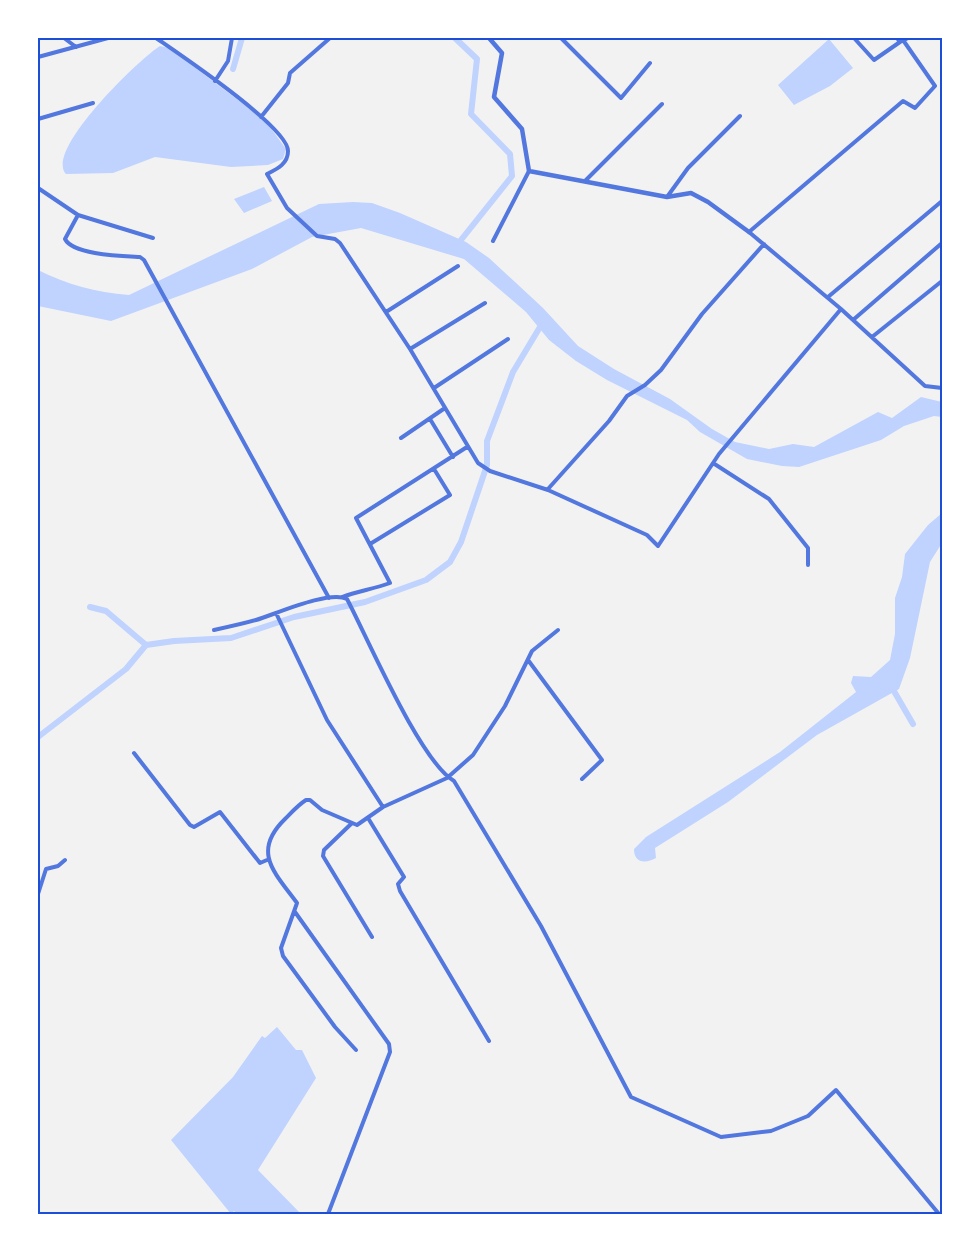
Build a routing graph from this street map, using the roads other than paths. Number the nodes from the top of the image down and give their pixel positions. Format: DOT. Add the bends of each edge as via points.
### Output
graph roads {
  1 [pos="64,38"];
  2 [pos="108,38"];
  3 [pos="156,38"];
  4 [pos="232,38"];
  5 [pos="330,38"];
  6 [pos="489,38"];
  7 [pos="561,38"];
  8 [pos="854,38"];
  9 [pos="897,38"];
  10 [pos="904,40"];
  11 [pos="76,47"];
  12 [pos="38,57"];
  13 [pos="650,63"];
  14 [pos="215,81"];
  15 [pos="93,103"];
  16 [pos="662,104"];
  17 [pos="740,116"];
  18 [pos="261,117"];
  19 [pos="38,119"];
  20 [pos="529,171"];
  21 [pos="584,182"];
  22 [pos="38,188"];
  23 [pos="667,197"];
  24 [pos="942,201"];
  25 [pos="78,215"];
  26 [pos="749,232"];
  27 [pos="153,238"];
  28 [pos="493,241"];
  29 [pos="942,243"];
  30 [pos="764,244"];
  31 [pos="458,266"];
  32 [pos="942,281"];
  33 [pos="828,297"];
  34 [pos="485,303"];
  35 [pos="842,309"];
  36 [pos="386,312"];
  37 [pos="853,320"];
  38 [pos="872,337"];
  39 [pos="508,339"];
  40 [pos="410,349"];
  41 [pos="434,388"];
  42 [pos="942,388"];
  43 [pos="445,408"];
  44 [pos="430,419"];
  45 [pos="401,438"];
  46 [pos="467,447"];
  47 [pos="453,457"];
  48 [pos="713,463"];
  49 [pos="434,469"];
  50 [pos="548,490"];
  51 [pos="370,544"];
  52 [pos="808,565"];
  53 [pos="342,597"];
  54 [pos="329,599"];
  55 [pos="276,613"];
  56 [pos="214,630"];
  57 [pos="558,630"];
  58 [pos="528,660"];
  59 [pos="134,753"];
  60 [pos="447,777"];
  61 [pos="582,779"];
  62 [pos="383,807"];
  63 [pos="368,818"];
  64 [pos="351,824"];
  65 [pos="65,860"];
  66 [pos="267,860"];
  67 [pos="38,894"];
  68 [pos="295,912"];
  69 [pos="372,937"];
  70 [pos="489,1041"];
  71 [pos="356,1050"];
  72 [pos="328,1215"];
  73 [pos="939,1215"];
  1 -- 11 [label="street"];
  2 -- 11 [label="street"];
  3 -- 14 [label="street"];
  4 -- 14 [label="street" via="228,61"];
  5 -- 18 [label="street" via="290,74 288,83"];
  6 -- 20 [label="street" via="502,53 494,97 522,129"];
  7 -- 13 [label="street" via="621,98"];
  8 -- 10 [label="street" via="874,60"];
  9 -- 10 [label="street"];
  10 -- 26 [label="street" via="935,86 915,108 903,101"];
  11 -- 12 [label="street"];
  14 -- 18 [label="street"];
  15 -- 19 [label="street"];
  16 -- 21 [label="street"];
  17 -- 23 [label="street" via="688,168"];
  18 -- 36 [label="street" via="281,136 288,149 285,163 267,174 291,212 317,236 340,243"];
  20 -- 21 [label="street"];
  20 -- 28 [label="street"];
  21 -- 23 [label="street"];
  22 -- 25 [label="street"];
  23 -- 26 [label="street" via="691,194"];
  24 -- 33 [label="street"];
  25 -- 27 [label="street"];
  25 -- 54 [label="street" via="66,242 105,255 140,257"];
  26 -- 30 [label="street"];
  29 -- 37 [label="street"];
  30 -- 33 [label="street"];
  30 -- 50 [label="street" via="702,314 661,370 627,396"];
  31 -- 36 [label="street"];
  32 -- 38 [label="street"];
  33 -- 35 [label="street"];
  34 -- 40 [label="street"];
  35 -- 37 [label="street"];
  35 -- 48 [label="street"];
  36 -- 40 [label="street"];
  37 -- 38 [label="street"];
  38 -- 42 [label="street" via="925,386"];
  39 -- 41 [label="street"];
  40 -- 41 [label="street"];
  41 -- 43 [label="street"];
  43 -- 44 [label="street"];
  43 -- 46 [label="street"];
  44 -- 45 [label="street"];
  44 -- 47 [label="street"];
  46 -- 47 [label="street"];
  46 -- 50 [label="street" via="478,463 490,471"];
  47 -- 49 [label="street"];
  48 -- 50 [label="street" via="658,546 647,535"];
  48 -- 52 [label="street" via="769,499 808,548"];
  49 -- 51 [label="street" via="356,518"];
  49 -- 51 [label="street" via="450,495"];
  51 -- 53 [label="street" via="390,583"];
  53 -- 54 [label="street"];
  53 -- 60 [label="street" via="347,599 413,728"];
  54 -- 55 [label="street"];
  55 -- 56 [label="street"];
  55 -- 62 [label="street" via="327,720"];
  57 -- 58 [label="street" via="532,651"];
  58 -- 60 [label="street" via="505,706 473,755"];
  58 -- 61 [label="street" via="602,759"];
  59 -- 66 [label="street" via="190,825 194,827 220,812 260,863"];
  60 -- 62 [label="street"];
  60 -- 73 [label="street" via="454,782 541,926 631,1097 721,1137 771,1131 808,1116 836,1090"];
  62 -- 63 [label="street"];
  63 -- 64 [label="street"];
  63 -- 70 [label="street" via="404,877 398,884 400,891"];
  64 -- 66 [label="street" via="306,800 272,831"];
  64 -- 69 [label="street" via="322,856"];
  65 -- 67 [label="street" via="45,869"];
  66 -- 68 [label="street" via="297,903"];
  68 -- 71 [label="street" via="281,948 284,956"];
  68 -- 72 [label="street" via="389,1044 390,1052"];
}
